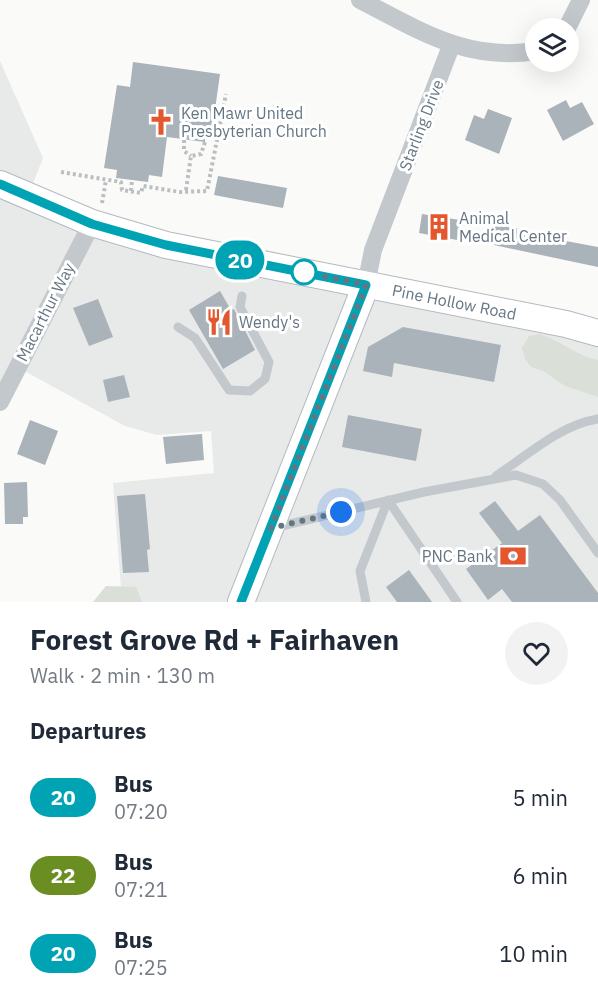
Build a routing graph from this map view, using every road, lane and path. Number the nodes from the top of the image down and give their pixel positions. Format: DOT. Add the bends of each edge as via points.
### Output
graph roads {
  1 [pos="360,0"];
  2 [pos="581,0"];
  3 [pos="572,18"];
  4 [pos="451,46"];
  5 [pos="525,53"];
  6 [pos="226,94"];
  7 [pos="184,134"];
  8 [pos="205,142"];
  9 [pos="191,156"];
  10 [pos="61,172"];
  11 [pos="132,180"];
  12 [pos="0,184"];
  13 [pos="186,190"];
  14 [pos="131,191"];
  15 [pos="92,224"];
  16 [pos="366,285"];
  17 [pos="242,296"];
  18 [pos="178,327"];
  19 [pos="598,333"];
  20 [pos="0,402"];
  21 [pos="598,419"];
  22 [pos="495,478"];
  23 [pos="388,500"];
  24 [pos="271,528"];
  25 [pos="598,553"];
  26 [pos="241,602"];
  27 [pos="366,602"];
  28 [pos="456,602"];
  1 -- 4 [label="street"];
  2 -- 3 [label="street"];
  4 -- 5 [label="street"];
  4 -- 16 [label="street, Starling Drive" via="373,250"];
  6 -- 13 [label="path" via="207,191"];
  7 -- 9 [label="path" via="184,151"];
  8 -- 9 [label="path" via="201,154"];
  9 -- 13 [label="path"];
  10 -- 14 [label="path" via="121,182 122,190"];
  11 -- 14 [label="path"];
  12 -- 15 [label="street, Pine Hollow Road"];
  13 -- 14 [label="path" via="143,186 141,193"];
  15 -- 16 [label="street, Pine Hollow Road" via="166,245"];
  15 -- 20 [label="street, Macarthur Way"];
  16 -- 19 [label="street, Pine Hollow Road"];
  16 -- 24 [label="street"];
  17 -- 18 [label="lane" via="240,307 269,362 265,379 250,391 229,390 195,338"];
  21 -- 22 [label="lane" via="580,422 561,432"];
  22 -- 23 [label="lane"];
  22 -- 25 [label="lane" via="516,475 543,484 560,500"];
  23 -- 24 [label="lane"];
  23 -- 27 [label="lane" via="360,571"];
  23 -- 28 [label="lane"];
  24 -- 26 [label="street"];
}
